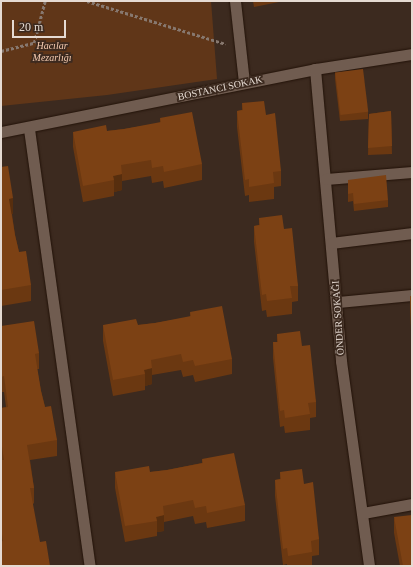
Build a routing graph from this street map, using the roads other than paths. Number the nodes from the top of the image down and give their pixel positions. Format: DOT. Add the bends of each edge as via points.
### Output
graph roads {
  1 [pos="235,1"];
  2 [pos="412,54"];
  3 [pos="315,69"];
  4 [pos="244,83"];
  5 [pos="29,129"];
  6 [pos="1,132"];
  7 [pos="412,172"];
  8 [pos="326,179"];
  9 [pos="412,233"];
  10 [pos="331,243"];
  11 [pos="412,295"];
  12 [pos="338,302"];
  13 [pos="412,504"];
  14 [pos="363,513"];
  15 [pos="90,566"];
  16 [pos="368,566"];
  1 -- 4 [label="street"];
  2 -- 3 [label="street"];
  3 -- 4 [label="street"];
  3 -- 8 [label="street"];
  4 -- 5 [label="street"];
  5 -- 6 [label="street"];
  5 -- 15 [label="street"];
  7 -- 8 [label="street"];
  8 -- 10 [label="street"];
  9 -- 10 [label="street"];
  10 -- 12 [label="street"];
  11 -- 12 [label="street"];
  12 -- 14 [label="street" via="341,361"];
  13 -- 14 [label="street"];
  14 -- 16 [label="street"];
}
